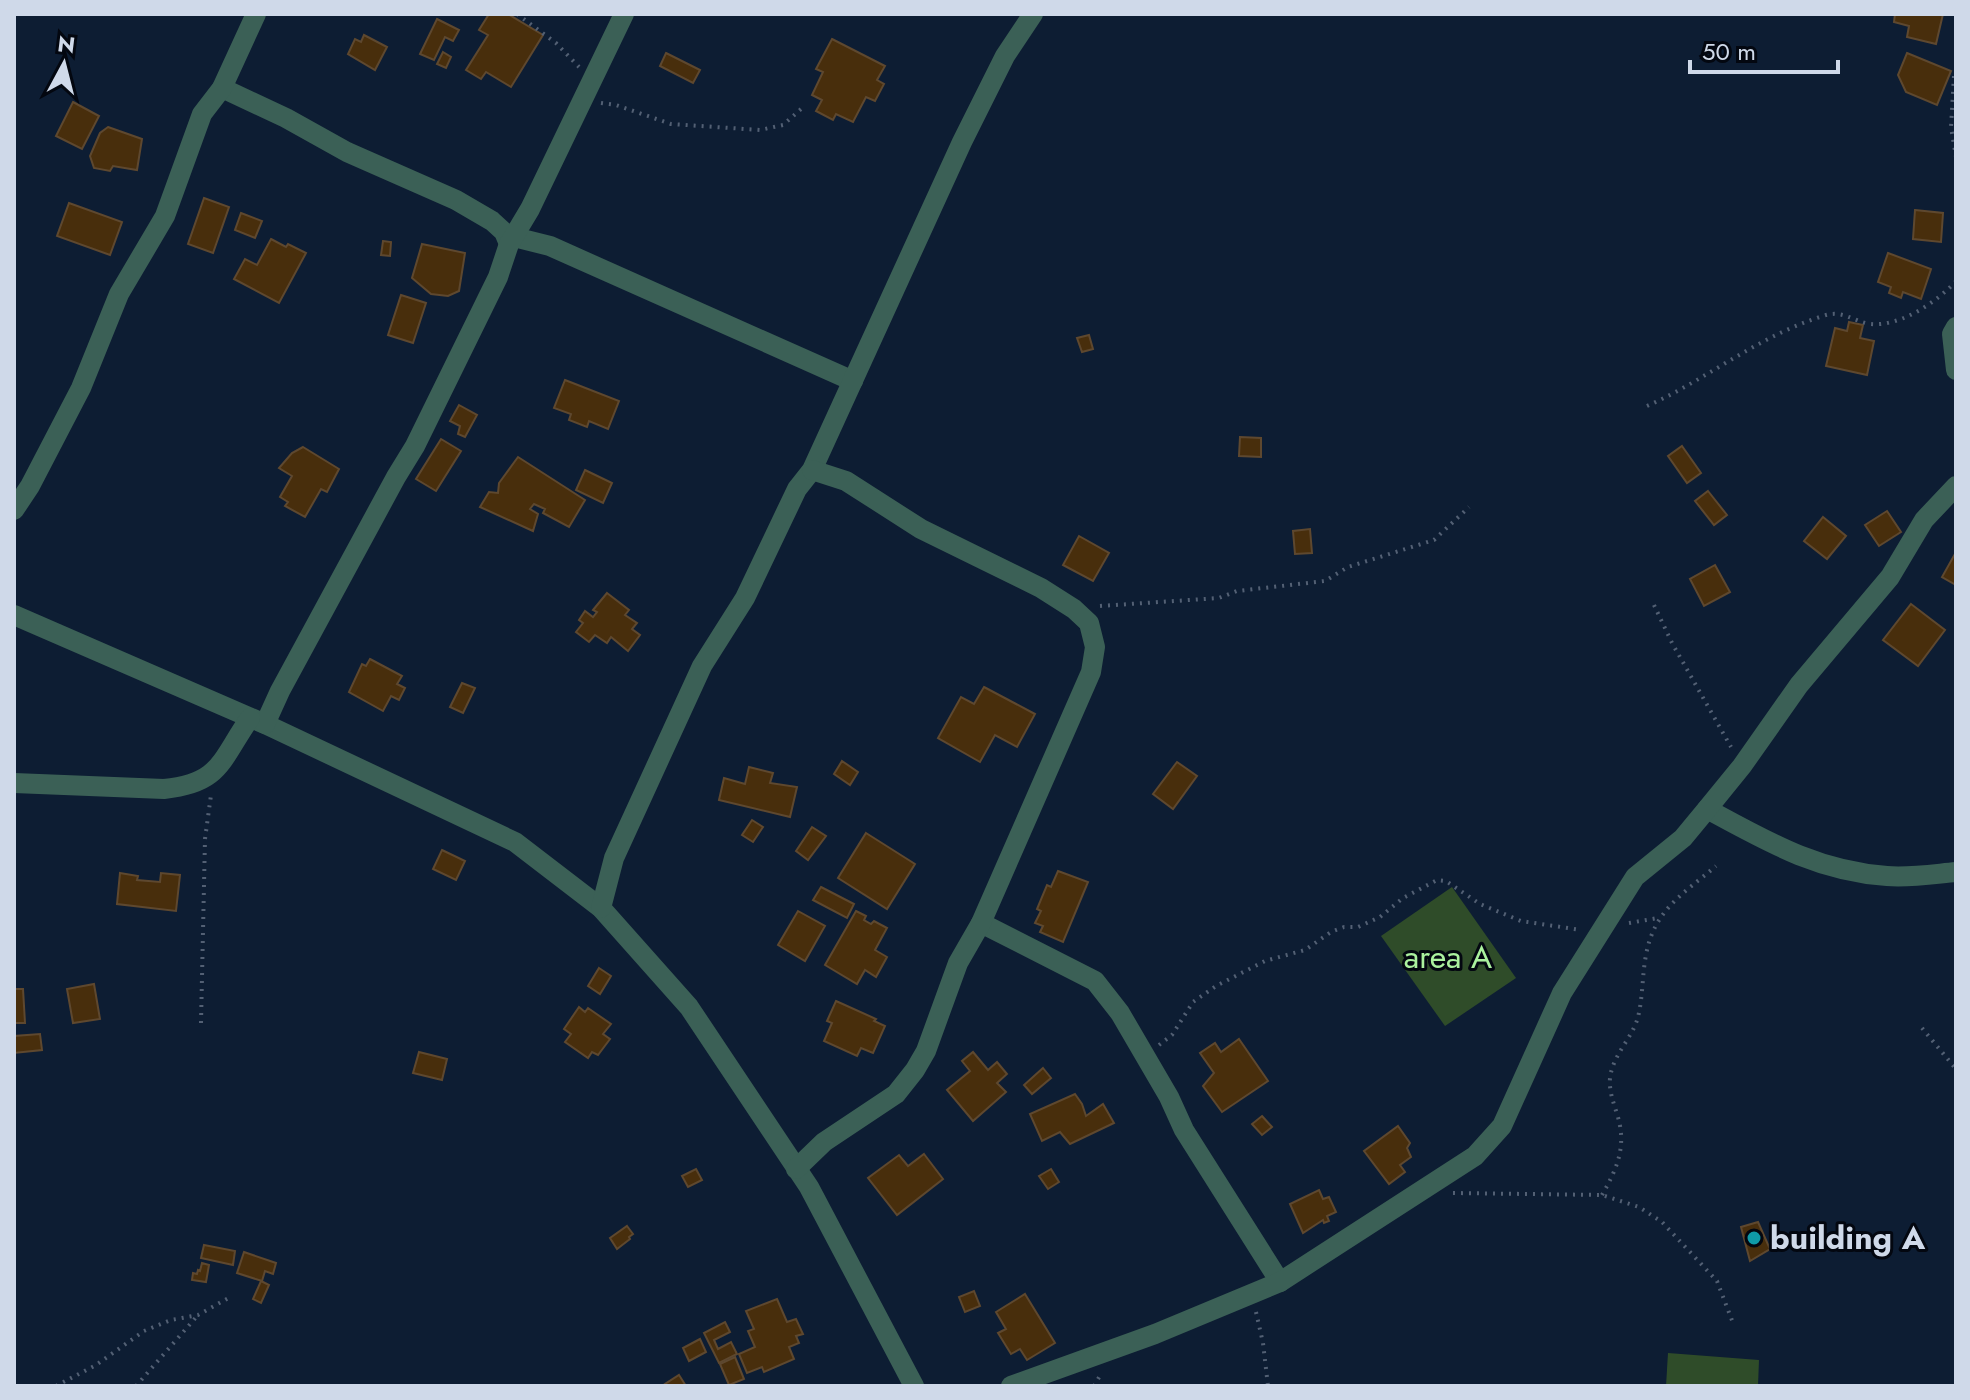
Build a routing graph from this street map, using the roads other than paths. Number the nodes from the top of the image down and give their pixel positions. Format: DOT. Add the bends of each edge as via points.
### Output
graph roads {
  1 [pos="256,14"];
  2 [pos="624,14"];
  3 [pos="1033,14"];
  4 [pos="222,88"];
  5 [pos="512,241"];
  6 [pos="1956,327"];
  7 [pos="1956,370"];
  8 [pos="853,381"];
  9 [pos="812,470"];
  10 [pos="1956,486"];
  11 [pos="14,510"];
  12 [pos="14,615"];
  13 [pos="258,721"];
  14 [pos="14,783"];
  15 [pos="1707,809"];
  16 [pos="1956,872"];
  17 [pos="601,908"];
  18 [pos="981,923"];
  19 [pos="796,1169"];
  20 [pos="1280,1282"];
  21 [pos="914,1386"];
  22 [pos="1011,1386"];
  1 -- 4 [label="street"];
  2 -- 5 [label="street"];
  3 -- 8 [label="street" via="1005,56 962,142"];
  4 -- 5 [label="street" via="456,200 492,221"];
  4 -- 11 [label="street" via="202,114 165,216 119,294 81,388"];
  5 -- 8 [label="street" via="550,246"];
  5 -- 13 [label="street" via="415,446 280,691"];
  6 -- 7 [label="street"];
  8 -- 9 [label="street"];
  9 -- 17 [label="street" via="797,489 745,598 702,666 614,858"];
  9 -- 18 [label="street" via="846,481 921,529 1041,588 1089,623 1095,647 1091,672"];
  10 -- 15 [label="street" via="1924,520 1890,577 1799,685"];
  12 -- 13 [label="street"];
  13 -- 14 [label="street" via="201,782 164,789"];
  13 -- 17 [label="street" via="515,842"];
  15 -- 16 [label="street" via="1793,855 1840,869 1889,876"];
  15 -- 20 [label="street" via="1683,838 1635,877 1562,993 1502,1126 1475,1156"];
  17 -- 19 [label="street" via="689,1007"];
  18 -- 19 [label="street" via="958,963 915,1070 896,1094 824,1142"];
  18 -- 20 [label="street" via="1095,981 1120,1013 1184,1130"];
  19 -- 21 [label="street"];
  20 -- 22 [label="street"];
}
